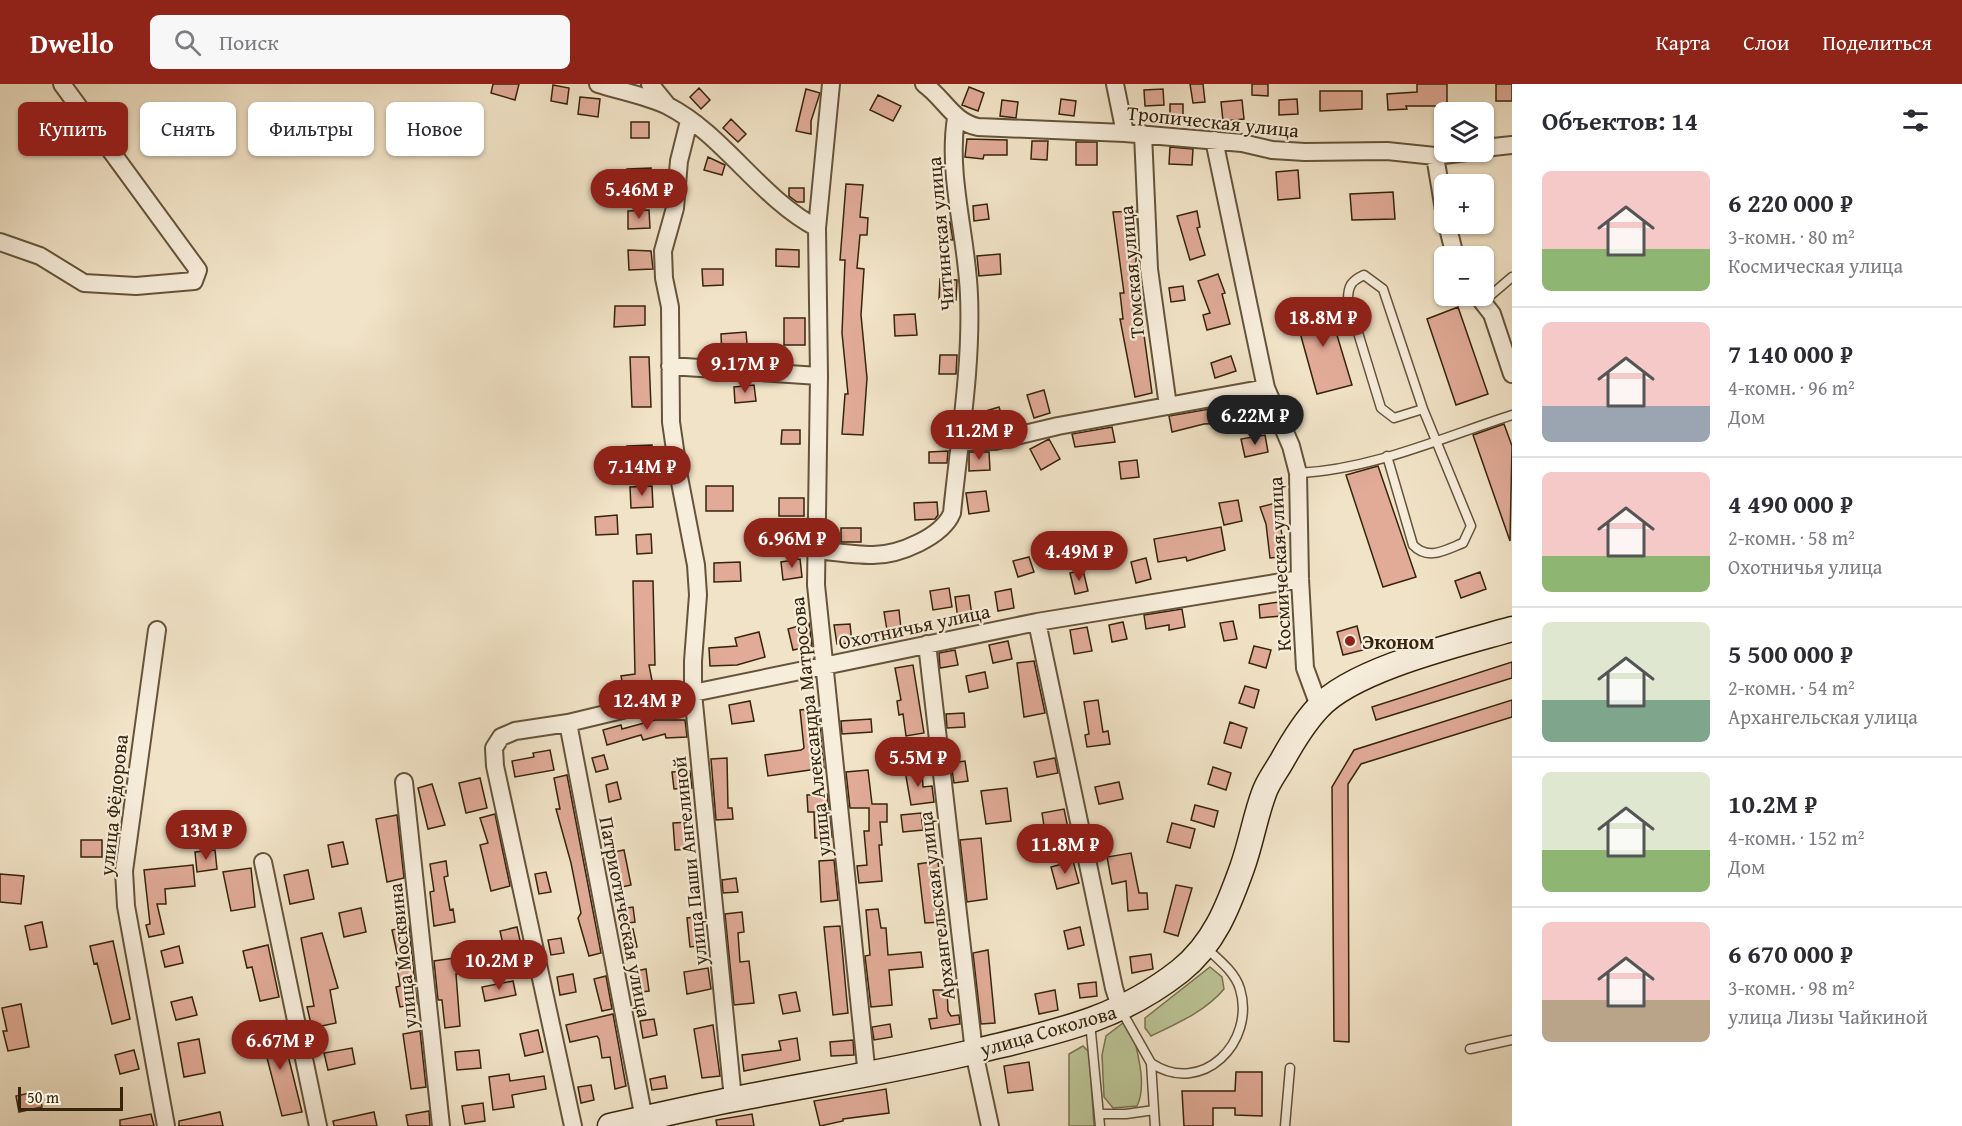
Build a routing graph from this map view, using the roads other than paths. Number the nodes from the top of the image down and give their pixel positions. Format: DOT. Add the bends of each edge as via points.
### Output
graph roads {
  1 [pos="62,84"];
  2 [pos="598,84"];
  3 [pos="650,84"];
  4 [pos="831,84"];
  5 [pos="924,84"];
  6 [pos="1115,84"];
  7 [pos="668,106"];
  8 [pos="956,118"];
  9 [pos="689,121"];
  10 [pos="1125,133"];
  11 [pos="1143,135"];
  12 [pos="1214,140"];
  13 [pos="1512,145"];
  14 [pos="1494,147"];
  15 [pos="1434,156"];
  16 [pos="817,228"];
  17 [pos="0,242"];
  18 [pos="1512,278"];
  19 [pos="1494,290"];
  20 [pos="1486,306"];
  21 [pos="670,366"];
  22 [pos="1512,374"];
  23 [pos="819,376"];
  24 [pos="1266,388"];
  25 [pos="1168,406"];
  26 [pos="1423,409"];
  27 [pos="1512,415"];
  28 [pos="1438,439"];
  29 [pos="959,442"];
  30 [pos="1387,456"];
  31 [pos="1298,473"];
  32 [pos="817,550"];
  33 [pos="1299,579"];
  34 [pos="1037,622"];
  35 [pos="1512,629"];
  36 [pos="157,630"];
  37 [pos="927,644"];
  38 [pos="825,666"];
  39 [pos="693,693"];
  40 [pos="1319,706"];
  41 [pos="567,723"];
  42 [pos="404,782"];
  43 [pos="264,862"];
  44 [pos="1205,947"];
  45 [pos="1121,1010"];
  46 [pos="1090,1022"];
  47 [pos="1512,1040"];
  48 [pos="1470,1049"];
  49 [pos="974,1052"];
  50 [pos="1151,1063"];
  51 [pos="1290,1068"];
  52 [pos="867,1076"];
  53 [pos="733,1099"];
  54 [pos="1154,1110"];
  55 [pos="1100,1114"];
  56 [pos="644,1119"];
  57 [pos="166,1126"];
  58 [pos="318,1126"];
  59 [pos="441,1126"];
  60 [pos="573,1126"];
  61 [pos="609,1126"];
  62 [pos="990,1126"];
  63 [pos="1100,1126"];
  64 [pos="1155,1126"];
  65 [pos="1285,1126"];
  1 -- 17 [label="street" via="198,270 194,281 136,286 84,283 39,256"];
  2 -- 7 [label="street"];
  3 -- 7 [label="street"];
  4 -- 16 [label="street, улица Александра Матросова"];
  5 -- 8 [label="street" via="937,93"];
  6 -- 10 [label="street"];
  7 -- 9 [label="street"];
  8 -- 10 [label="street, Тропическая улица" via="978,127"];
  8 -- 29 [label="street, Читинская улица" via="954,147 969,296"];
  9 -- 16 [label="street" via="789,211"];
  9 -- 21 [label="street, улица Паши Ангелиной" via="679,161 675,208 663,251 670,307"];
  10 -- 11 [label="street, Тропическая улица"];
  11 -- 12 [label="street, Тропическая улица"];
  11 -- 25 [label="street, Томская улица" via="1149,268"];
  12 -- 15 [label="street, Тропическая улица" via="1272,150 1387,151"];
  12 -- 24 [label="street, Космическая улица"];
  13 -- 14 [label="street"];
  16 -- 23 [label="street, улица Александра Матросова"];
  18 -- 19 [label="lane"];
  20 -- 22 [label="street"];
  21 -- 23 [label="street"];
  21 -- 39 [label="street, улица Паши Ангелиной" via="674,444 696,565"];
  23 -- 32 [label="street, улица Александра Матросова"];
  24 -- 25 [label="street"];
  24 -- 31 [label="street, Космическая улица"];
  25 -- 29 [label="street" via="994,441"];
  26 -- 26 [label="lane" via="1394,418 1381,408 1348,300 1348,287 1364,275 1383,289"];
  26 -- 28 [label="lane"];
  27 -- 28 [label="lane"];
  28 -- 30 [label="lane"];
  28 -- 30 [label="lane" via="1471,526 1463,543 1432,554 1420,552 1413,545"];
  29 -- 32 [label="street, Читинская улица" via="952,513 947,525 934,536 876,555"];
  30 -- 31 [label="lane"];
  31 -- 33 [label="street, Космическая улица"];
  32 -- 38 [label="street, улица Александра Матросова" via="816,585"];
  33 -- 34 [label="street, Охотничья улица"];
  33 -- 40 [label="street, Космическая улица" via="1305,668"];
  34 -- 37 [label="street, Охотничья улица"];
  34 -- 45 [label="street"];
  35 -- 40 [label="main road" via="1410,658 1356,682"];
  36 -- 57 [label="street, улица Фёдорова" via="124,871 126,906"];
  37 -- 38 [label="street, Охотничья улица"];
  37 -- 49 [label="street, Архангельская улица"];
  38 -- 39 [label="street, Охотничья улица"];
  38 -- 52 [label="street, улица Александра Матросова"];
  39 -- 41 [label="street, Охотничья улица"];
  39 -- 53 [label="street, улица Паши Ангелиной"];
  40 -- 44 [label="main road, улица Соколова" via="1264,791 1229,904"];
  41 -- 56 [label="street, Патриотическая улица"];
  41 -- 60 [label="street, Охотничья улица" via="515,730 501,737 494,748"];
  42 -- 59 [label="street, улица Москвина"];
  43 -- 58 [label="street"];
  44 -- 45 [label="main road, улица Соколова" via="1183,969"];
  44 -- 50 [label="lane" via="1234,976 1241,990 1238,1034 1224,1055 1204,1071 1186,1075 1166,1073"];
  45 -- 46 [label="main road, улица Соколова"];
  45 -- 50 [label="lane"];
  46 -- 49 [label="main road, улица Соколова"];
  46 -- 55 [label="lane"];
  47 -- 48 [label="lane"];
  49 -- 52 [label="main road, улица Соколова"];
  49 -- 62 [label="street, Архангельская улица"];
  50 -- 54 [label="lane"];
  51 -- 65 [label="lane"];
  52 -- 53 [label="main road, улица Соколова"];
  53 -- 56 [label="main road, улица Соколова"];
  54 -- 55 [label="lane"];
  54 -- 64 [label="lane"];
  55 -- 63 [label="lane"];
  56 -- 61 [label="main road, улица Соколова"];
}
